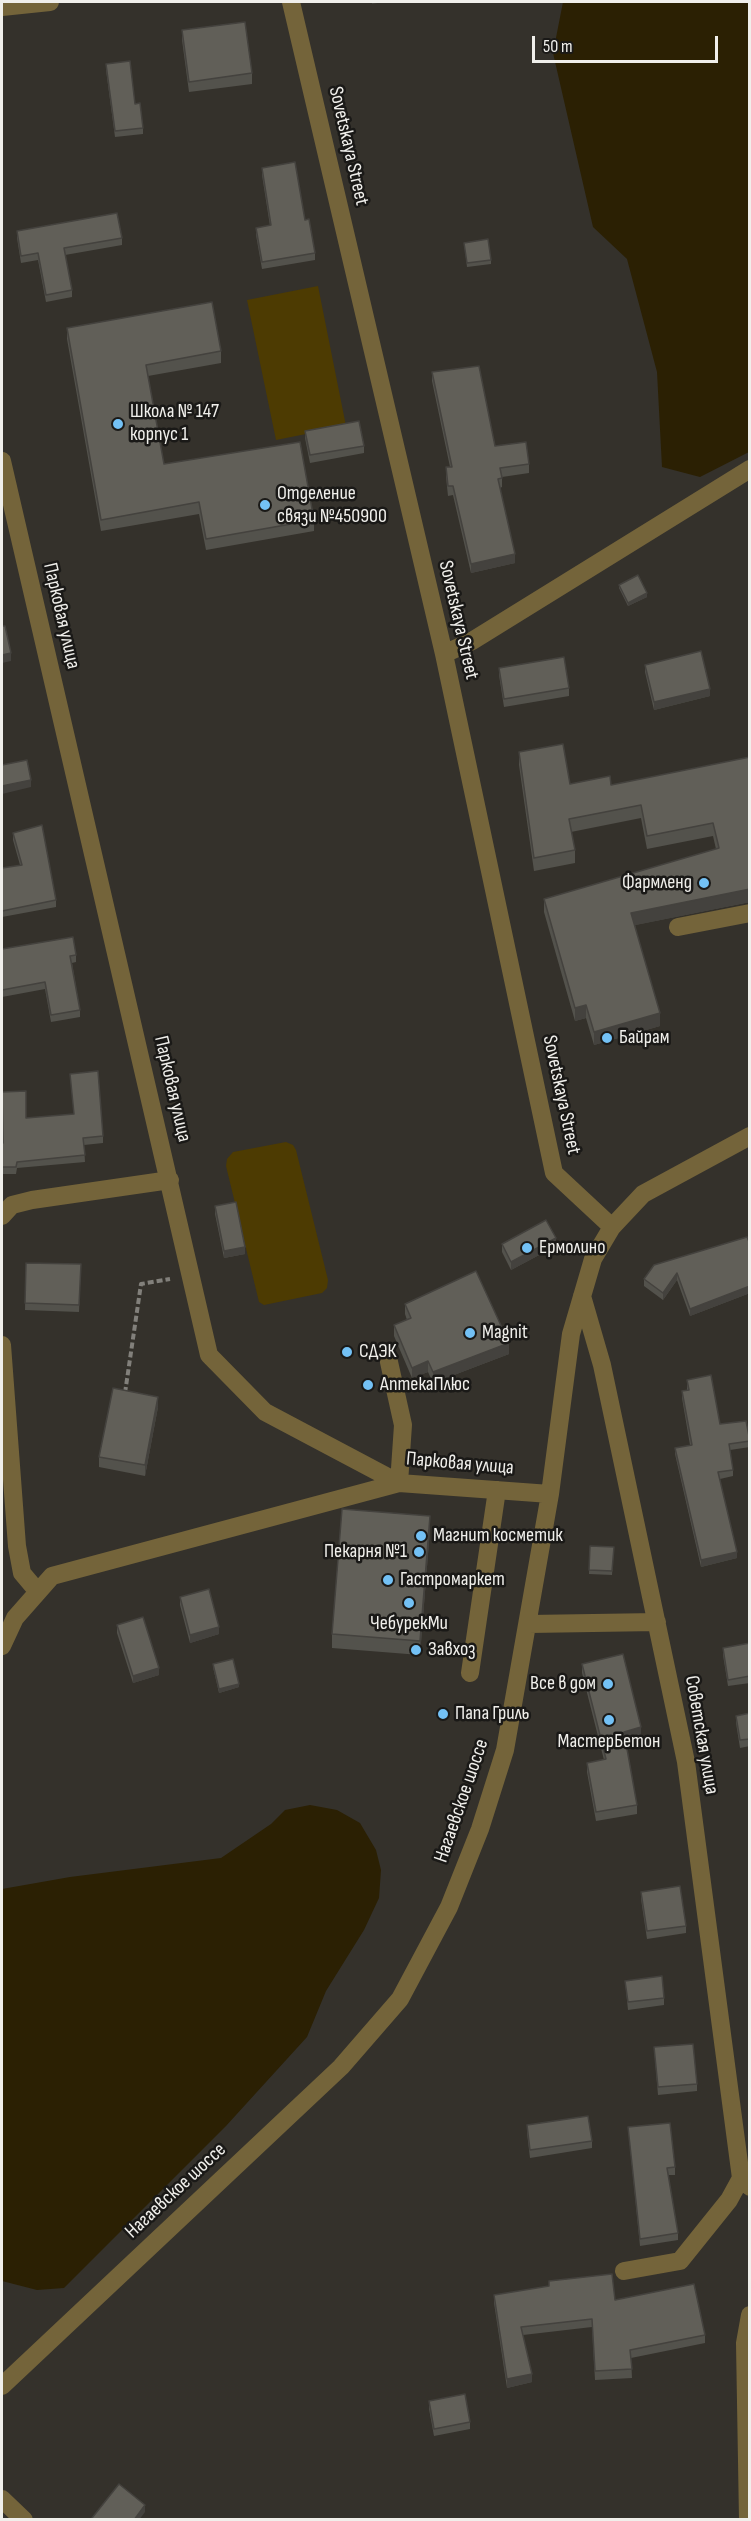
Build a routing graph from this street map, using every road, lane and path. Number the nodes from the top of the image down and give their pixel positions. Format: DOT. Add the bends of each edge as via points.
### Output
graph roads {
  1 [pos="50,2"];
  2 [pos="291,2"];
  3 [pos="2,8"];
  4 [pos="2,461"];
  5 [pos="750,469"];
  6 [pos="444,654"];
  7 [pos="750,913"];
  8 [pos="678,927"];
  9 [pos="750,1136"];
  10 [pos="170,1180"];
  11 [pos="2,1216"];
  12 [pos="612,1227"];
  13 [pos="191,1275"];
  14 [pos="581,1294"];
  15 [pos="2,1345"];
  16 [pos="389,1362"];
  17 [pos="124,1401"];
  18 [pos="399,1483"];
  19 [pos="497,1490"];
  20 [pos="550,1494"];
  21 [pos="38,1592"];
  22 [pos="657,1622"];
  23 [pos="529,1624"];
  24 [pos="2,1647"];
  25 [pos="470,1673"];
  26 [pos="745,2182"];
  27 [pos="624,2271"];
  28 [pos="750,2315"];
  29 [pos="2,2386"];
  30 [pos="2,2499"];
  31 [pos="24,2520"];
  32 [pos="748,2520"];
  1 -- 3 [label="street"];
  2 -- 6 [label="street, Sovetskaya Street"];
  4 -- 10 [label="street, Парковая улица"];
  5 -- 6 [label="street" via="472,641"];
  6 -- 12 [label="street, Sovetskaya Street" via="554,1173"];
  7 -- 8 [label="street"];
  9 -- 12 [label="street, Нагаевское шоссе" via="643,1194"];
  10 -- 11 [label="street" via="32,1200 12,1205"];
  10 -- 13 [label="street, Парковая улица"];
  12 -- 14 [label="street, Нагаевское шоссе" via="593,1259"];
  13 -- 17 [label="path" via="141,1284"];
  13 -- 18 [label="street, Парковая улица" via="209,1355 265,1412"];
  14 -- 20 [label="street, Нагаевское шоссе" via="571,1334"];
  14 -- 22 [label="street, Советская улица" via="602,1365"];
  15 -- 21 [label="street" via="17,1546 22,1573"];
  16 -- 18 [label="street" via="403,1425"];
  18 -- 19 [label="street, Парковая улица"];
  18 -- 21 [label="street" via="52,1576"];
  19 -- 20 [label="street, Парковая улица"];
  19 -- 25 [label="street"];
  20 -- 23 [label="street, Нагаевское шоссе"];
  21 -- 24 [label="street" via="15,1618"];
  22 -- 23 [label="street"];
  22 -- 26 [label="street, Советская улица" via="686,1762"];
  23 -- 29 [label="street, Нагаевское шоссе" via="505,1750 480,1829 449,1907 400,1999 340,2067"];
  26 -- 27 [label="street" via="680,2261"];
  28 -- 32 [label="street" via="745,2343"];
  30 -- 31 [label="street"];
}
